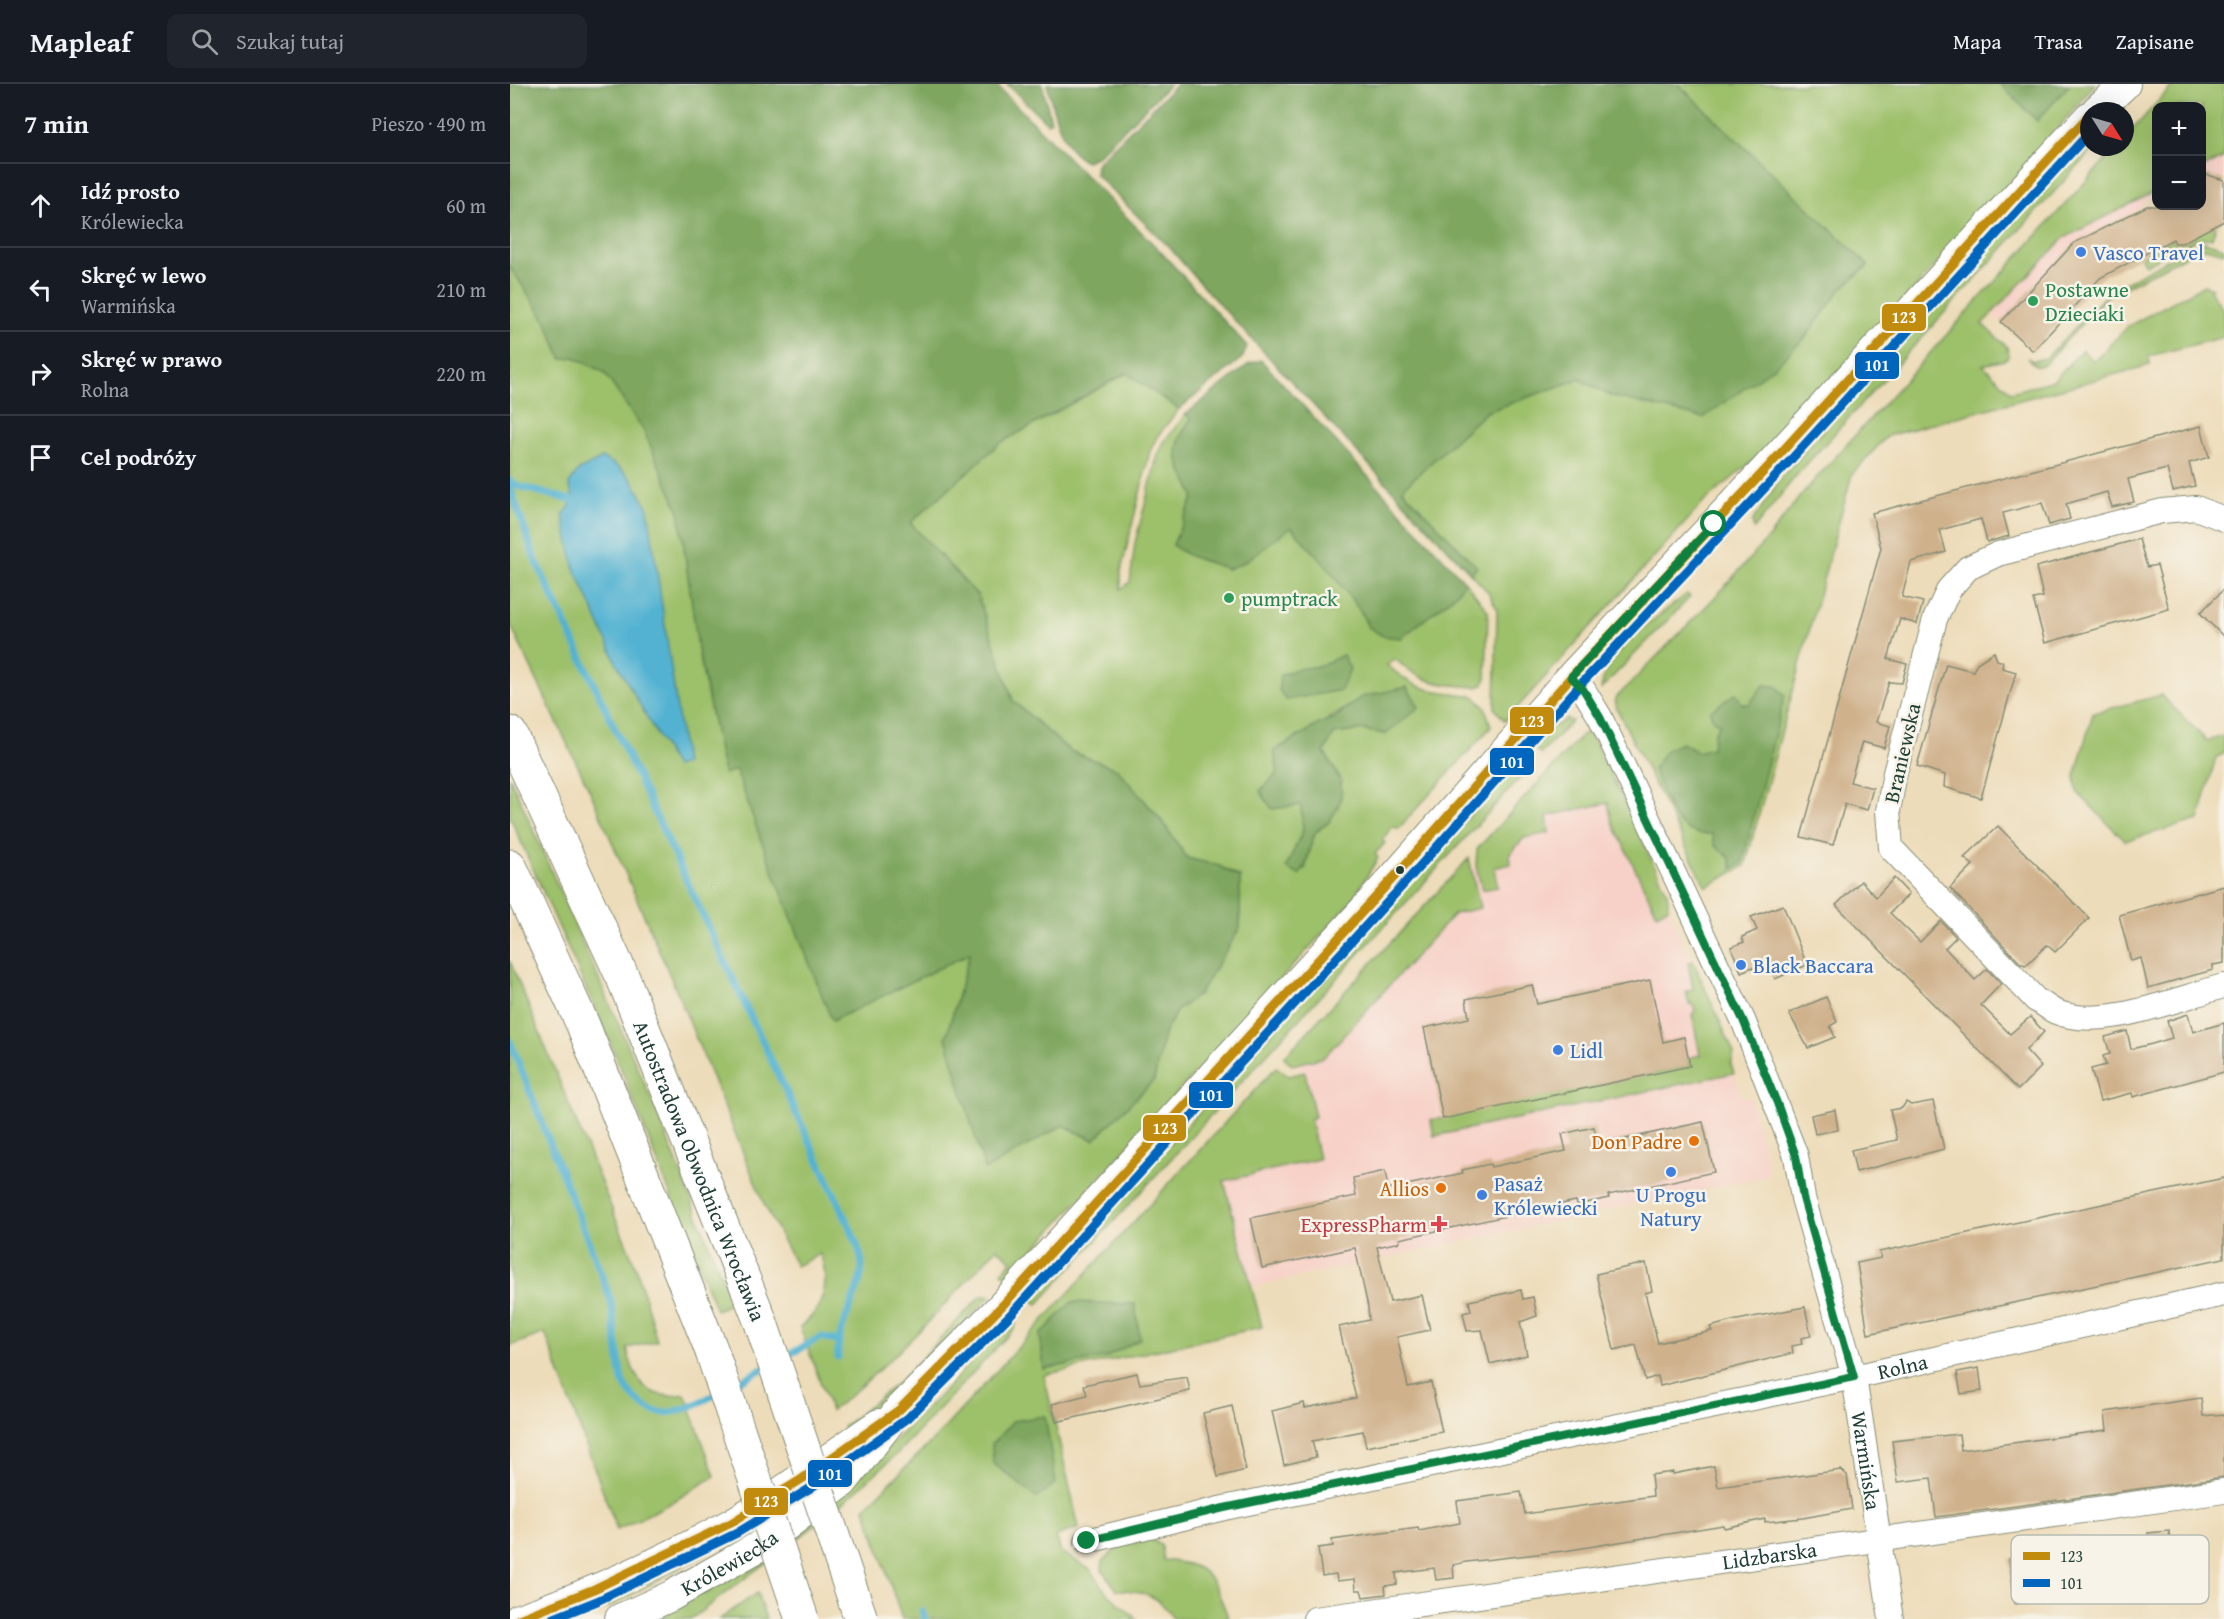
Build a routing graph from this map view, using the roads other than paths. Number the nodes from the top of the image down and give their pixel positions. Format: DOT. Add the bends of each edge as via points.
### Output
graph roads {
  1 [pos="2105,84"];
  2 [pos="2126,84"];
  3 [pos="2096,102"];
  4 [pos="2104,102"];
  5 [pos="2080,125"];
  6 [pos="2224,519"];
  7 [pos="1571,677"];
  8 [pos="510,733"];
  9 [pos="510,866"];
  10 [pos="2224,986"];
  11 [pos="2224,1294"];
  12 [pos="1854,1377"];
  13 [pos="900,1410"];
  14 [pos="2224,1491"];
  15 [pos="1880,1538"];
  16 [pos="1087,1541"];
  17 [pos="519,1619"];
  18 [pos="620,1619"];
  19 [pos="802,1619"];
  20 [pos="861,1619"];
  21 [pos="1315,1619"];
  22 [pos="1892,1619"];
  1 -- 3 [label="street, Królewiecka"];
  2 -- 4 [label="street, Królewiecka"];
  5 -- 7 [label="street, Królewiecka"];
  6 -- 10 [label="street, Braniewska" via="2196,508 2162,511 1998,554 1968,568 1949,589 1935,619 1888,811 1891,848 2036,1000 2056,1012 2112,1017"];
  7 -- 12 [label="street, Warmińska" via="1600,717 1743,1020 1796,1156 1803,1198"];
  7 -- 13 [label="street, Królewiecka" via="1101,1199"];
  8 -- 20 [label="highway, Autostradowa Obwodnica Wrocławia, bridge" via="623,978 760,1320"];
  9 -- 19 [label="highway, bridge" via="583,1025 711,1349"];
  11 -- 12 [label="street, Rolna"];
  12 -- 15 [label="street, Warmińska"];
  12 -- 16 [label="street, Rolna" via="1224,1508"];
  13 -- 17 [label="street, Królewiecka" via="731,1524 602,1586"];
  13 -- 18 [label="street, Królewiecka" via="843,1482 811,1509 758,1547 671,1596"];
  14 -- 15 [label="street, Lidzbarska"];
  15 -- 21 [label="street, Lidzbarska"];
  15 -- 22 [label="street, Warmińska"];
}
